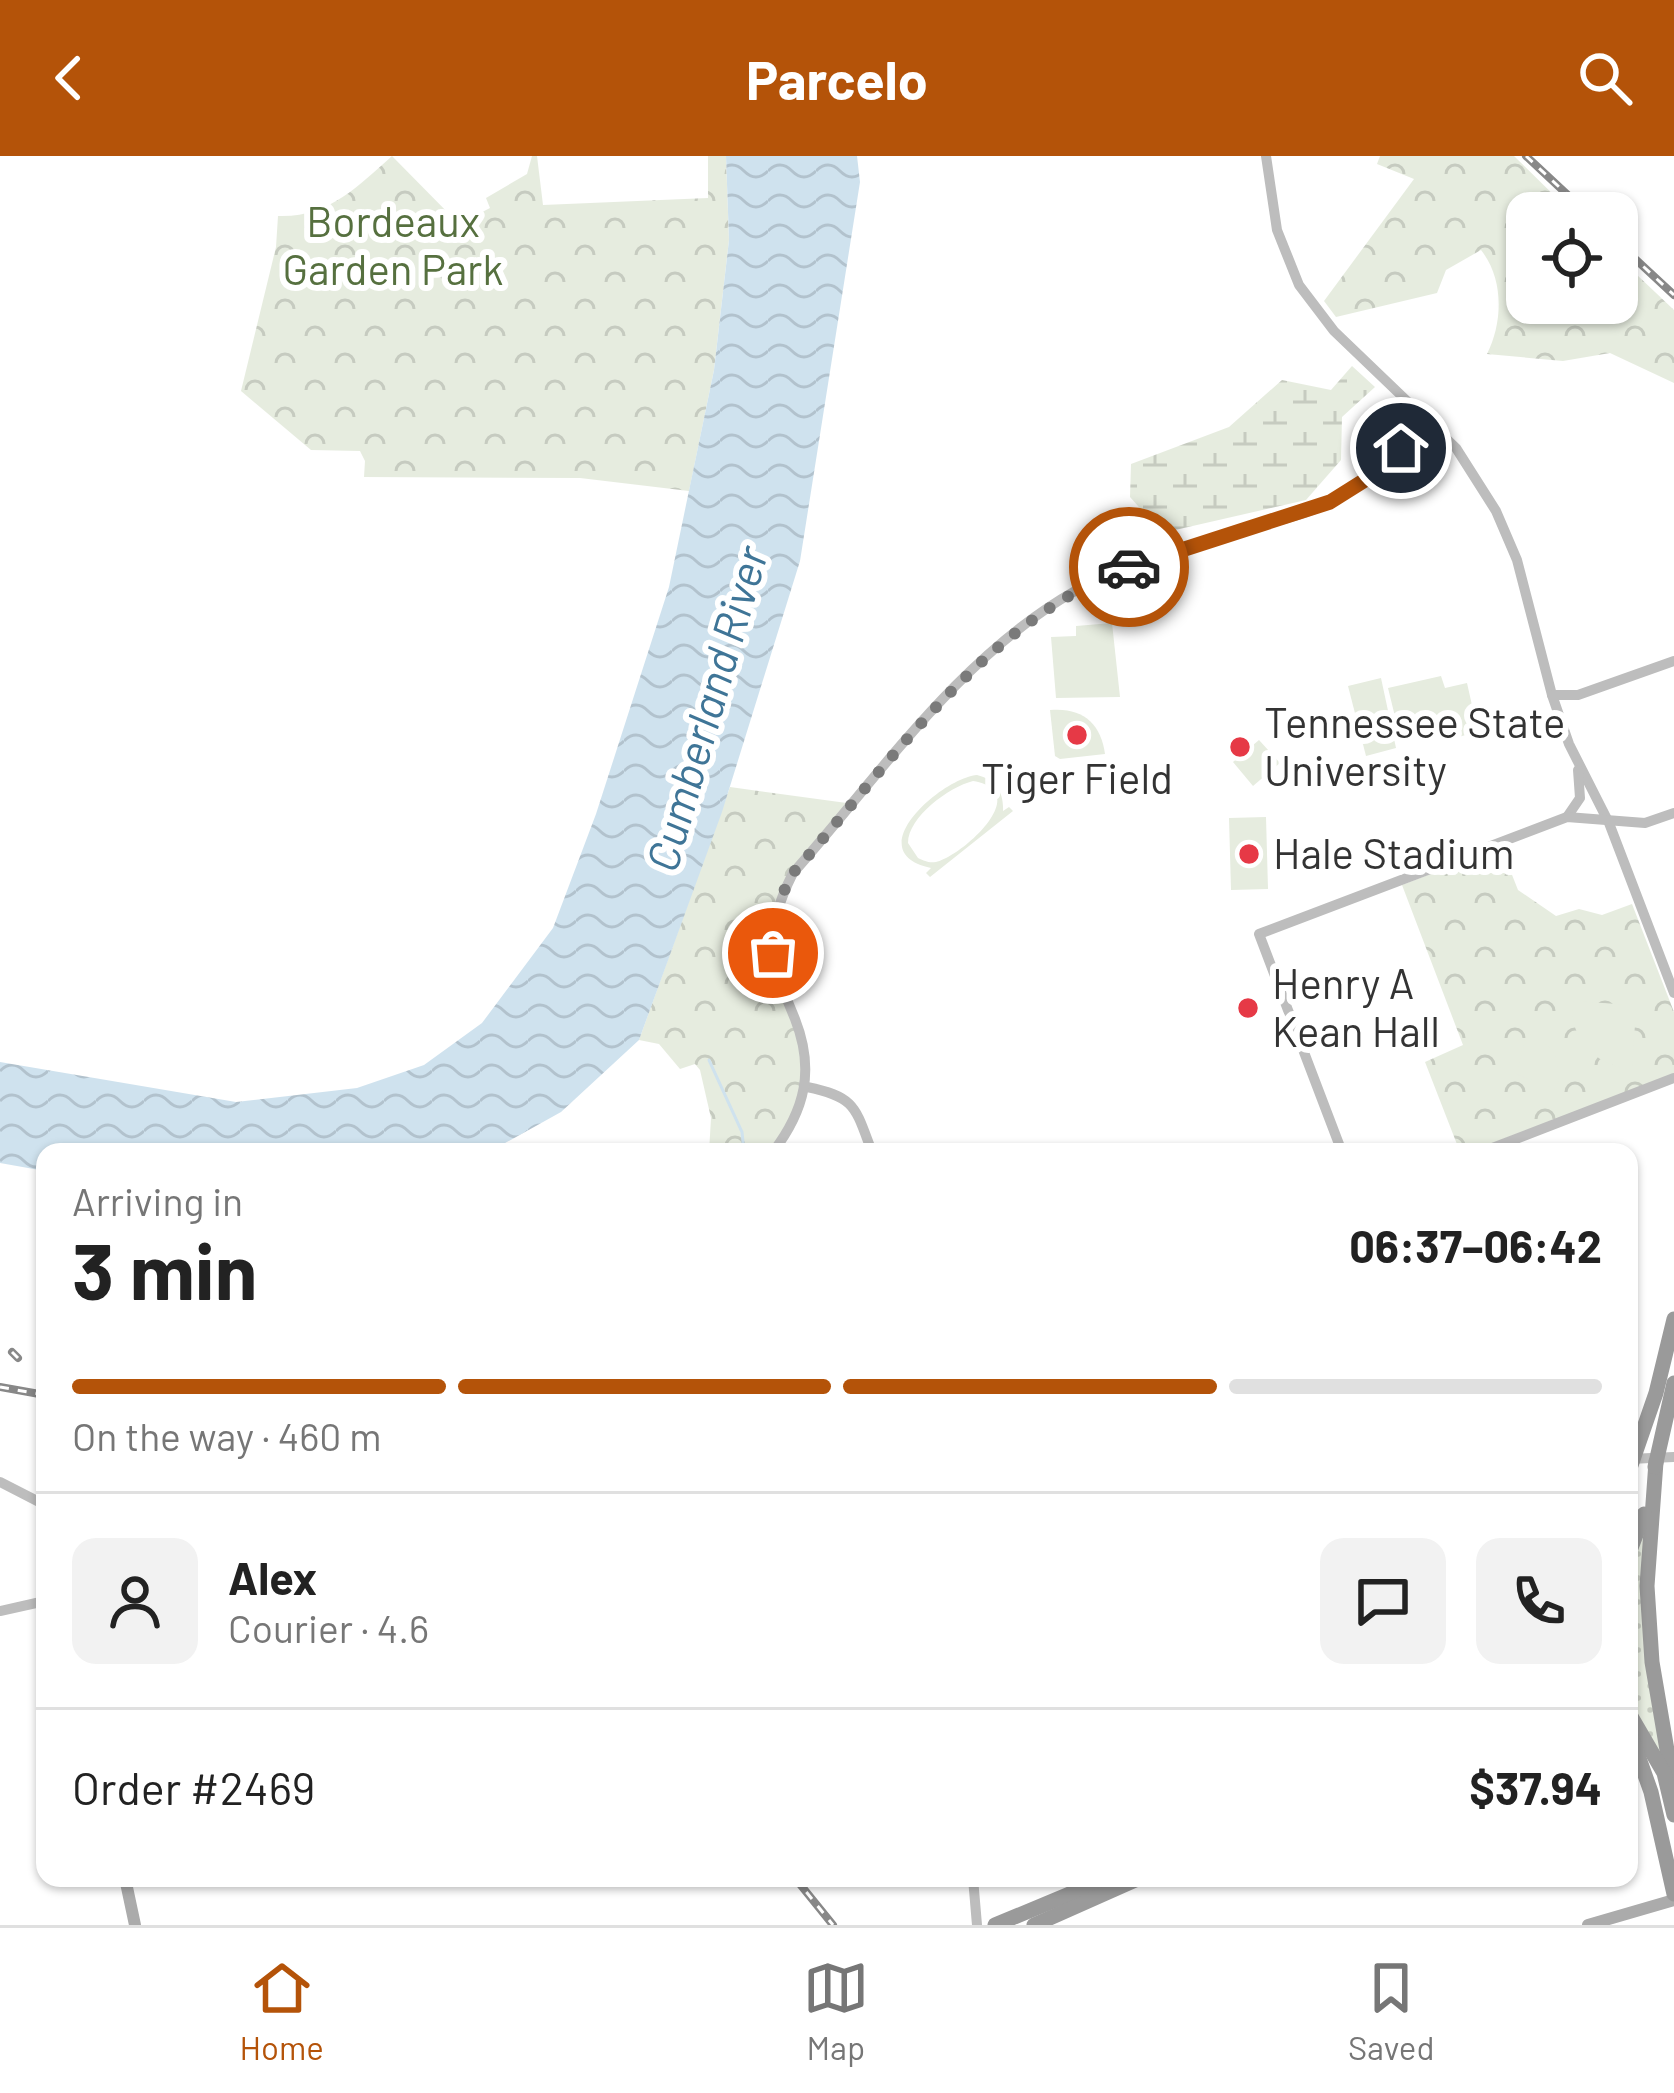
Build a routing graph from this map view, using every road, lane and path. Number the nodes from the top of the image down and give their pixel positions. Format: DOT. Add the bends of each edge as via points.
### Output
graph roads {
  1 [pos="1266,156"];
  2 [pos="1427,416"];
  3 [pos="1674,661"];
  4 [pos="1552,695"];
  5 [pos="1569,744"];
  6 [pos="1674,813"];
  7 [pos="1567,817"];
  8 [pos="1609,823"];
  9 [pos="1674,993"];
  10 [pos="1674,1078"];
  11 [pos="807,1087"];
  12 [pos="780,1143"];
  13 [pos="868,1143"];
  14 [pos="1339,1143"];
  15 [pos="1505,1143"];
  16 [pos="1673,1324"];
  17 [pos="1674,1383"];
  18 [pos="1638,1445"];
  19 [pos="1674,1457"];
  20 [pos="1656,1462"];
  21 [pos="1638,1464"];
  22 [pos="0,1482"];
  23 [pos="36,1502"];
  24 [pos="1638,1535"];
  25 [pos="36,1603"];
  26 [pos="0,1611"];
  27 [pos="1638,1728"];
  28 [pos="1638,1756"];
  29 [pos="1638,1784"];
  30 [pos="1674,1791"];
  31 [pos="1674,1816"];
  32 [pos="1670,1874"];
  33 [pos="126,1887"];
  34 [pos="974,1887"];
  35 [pos="1086,1887"];
  36 [pos="1120,1887"];
  37 [pos="1674,1897"];
  38 [pos="135,1925"];
  39 [pos="977,1925"];
  40 [pos="995,1925"];
  41 [pos="1034,1925"];
  42 [pos="1588,1925"];
  1 -- 2 [label="main road" via="1276,230 1299,285 1334,331"];
  2 -- 4 [label="main road" via="1474,473 1504,528"];
  2 -- 11 [label="main road" via="1373,475 1330,502 1080,588 976,666 793,873 780,899 773,953 804,1048"];
  3 -- 4 [label="main road" via="1578,694"];
  4 -- 5 [label="main road"];
  5 -- 7 [label="main road" via="1582,788"];
  5 -- 8 [label="main road"];
  6 -- 8 [label="main road"];
  7 -- 8 [label="main road"];
  7 -- 14 [label="main road" via="1259,934"];
  8 -- 9 [label="main road"];
  10 -- 15 [label="main road"];
  11 -- 12 [label="main road"];
  11 -- 13 [label="main road" via="850,1102"];
  16 -- 18 [label="highway"];
  17 -- 20 [label="highway"];
  19 -- 21 [label="main road"];
  20 -- 24 [label="highway"];
  20 -- 30 [label="highway" via="1647,1586"];
  22 -- 23 [label="main road"];
  25 -- 26 [label="main road"];
  27 -- 31 [label="highway" via="1664,1773"];
  28 -- 32 [label="highway"];
  29 -- 32 [label="highway"];
  32 -- 37 [label="highway"];
  33 -- 38 [label="main road"];
  34 -- 39 [label="main road"];
  35 -- 40 [label="highway"];
  36 -- 41 [label="highway"];
  37 -- 42 [label="main road"];
}
